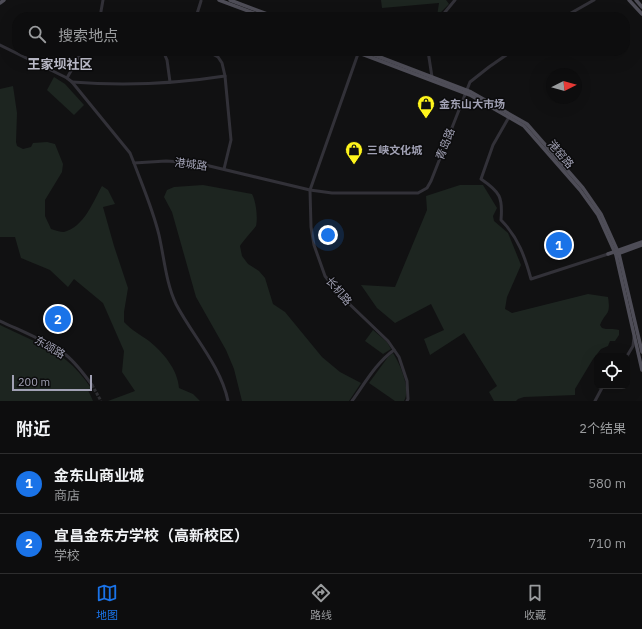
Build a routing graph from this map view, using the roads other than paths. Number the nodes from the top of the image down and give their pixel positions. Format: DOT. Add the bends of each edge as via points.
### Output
graph roads {
  1 [pos="4,0"];
  2 [pos="103,0"];
  3 [pos="220,0"];
  4 [pos="230,0"];
  5 [pos="455,0"];
  6 [pos="594,0"];
  7 [pos="629,0"];
  8 [pos="636,0"];
  9 [pos="201,1"];
  10 [pos="0,3"];
  11 [pos="642,7"];
  12 [pos="101,12"];
  13 [pos="198,12"];
  14 [pos="251,12"];
  15 [pos="262,12"];
  16 [pos="445,12"];
  17 [pos="573,12"];
  18 [pos="642,14"];
  19 [pos="0,45"];
  20 [pos="12,51"];
  21 [pos="22,56"];
  22 [pos="79,56"];
  23 [pos="165,56"];
  24 [pos="216,56"];
  25 [pos="358,56"];
  26 [pos="370,56"];
  27 [pos="377,56"];
  28 [pos="429,56"];
  29 [pos="505,56"];
  30 [pos="225,76"];
  31 [pos="432,77"];
  32 [pos="67,78"];
  33 [pos="72,82"];
  34 [pos="170,82"];
  35 [pos="466,91"];
  36 [pos="509,118"];
  37 [pos="134,163"];
  38 [pos="224,169"];
  39 [pos="427,188"];
  40 [pos="310,190"];
  41 [pos="642,242"];
  42 [pos="642,245"];
  43 [pos="617,253"];
  44 [pos="608,254"];
  45 [pos="0,321"];
  46 [pos="634,334"];
  47 [pos="394,350"];
  48 [pos="642,352"];
  49 [pos="629,353"];
  50 [pos="642,370"];
  51 [pos="92,385"];
  52 [pos="601,389"];
  53 [pos="228,401"];
  54 [pos="352,401"];
  55 [pos="407,401"];
  56 [pos="595,401"];
  1 -- 10 [label="main road"];
  2 -- 12 [label="street"];
  3 -- 14 [label="main road"];
  4 -- 15 [label="main road"];
  5 -- 16 [label="street"];
  6 -- 17 [label="street"];
  7 -- 18 [label="main road"];
  8 -- 11 [label="main road"];
  9 -- 13 [label="street"];
  19 -- 20 [label="street"];
  21 -- 32 [label="street"];
  22 -- 32 [label="street"];
  23 -- 34 [label="street"];
  24 -- 30 [label="street" via="222,63"];
  25 -- 40 [label="street, 长机路"];
  26 -- 35 [label="main road, 港窑路"];
  27 -- 31 [label="main road, 港窑路"];
  28 -- 31 [label="street"];
  29 -- 35 [label="street, 青岛路" via="470,82"];
  30 -- 34 [label="street"];
  30 -- 38 [label="street" via="231,140"];
  31 -- 35 [label="main road, 港窑路"];
  32 -- 33 [label="street"];
  33 -- 34 [label="street"];
  33 -- 37 [label="street" via="130,152"];
  35 -- 36 [label="main road, 港窑路"];
  35 -- 39 [label="street, 青岛路"];
  35 -- 43 [label="main road, 港窑路" via="527,124 600,211"];
  36 -- 43 [label="main road, 港窑路" via="524,126 580,190 598,215"];
  36 -- 44 [label="street" via="493,145 481,179 499,193 501,220 520,244 532,279"];
  37 -- 38 [label="street, 港城路" via="166,160"];
  37 -- 53 [label="street" via="152,210 176,303 218,374"];
  38 -- 40 [label="street, 港城路"];
  39 -- 40 [label="street, 港城路" via="418,192 346,194"];
  40 -- 47 [label="street, 长机路" via="314,245 326,276 340,295"];
  41 -- 43 [label="main road"];
  42 -- 43 [label="main road"];
  43 -- 44 [label="main road"];
  43 -- 46 [label="main road, 港窑路"];
  43 -- 48 [label="main road, 港窑路"];
  45 -- 51 [label="street, 东颂路" via="65,354 79,367"];
  46 -- 49 [label="street" via="633,346"];
  46 -- 50 [label="main road, 港窑路"];
  47 -- 54 [label="street" via="376,366"];
  47 -- 55 [label="street, 长机路" via="407,381"];
  52 -- 56 [label="street"];
}
